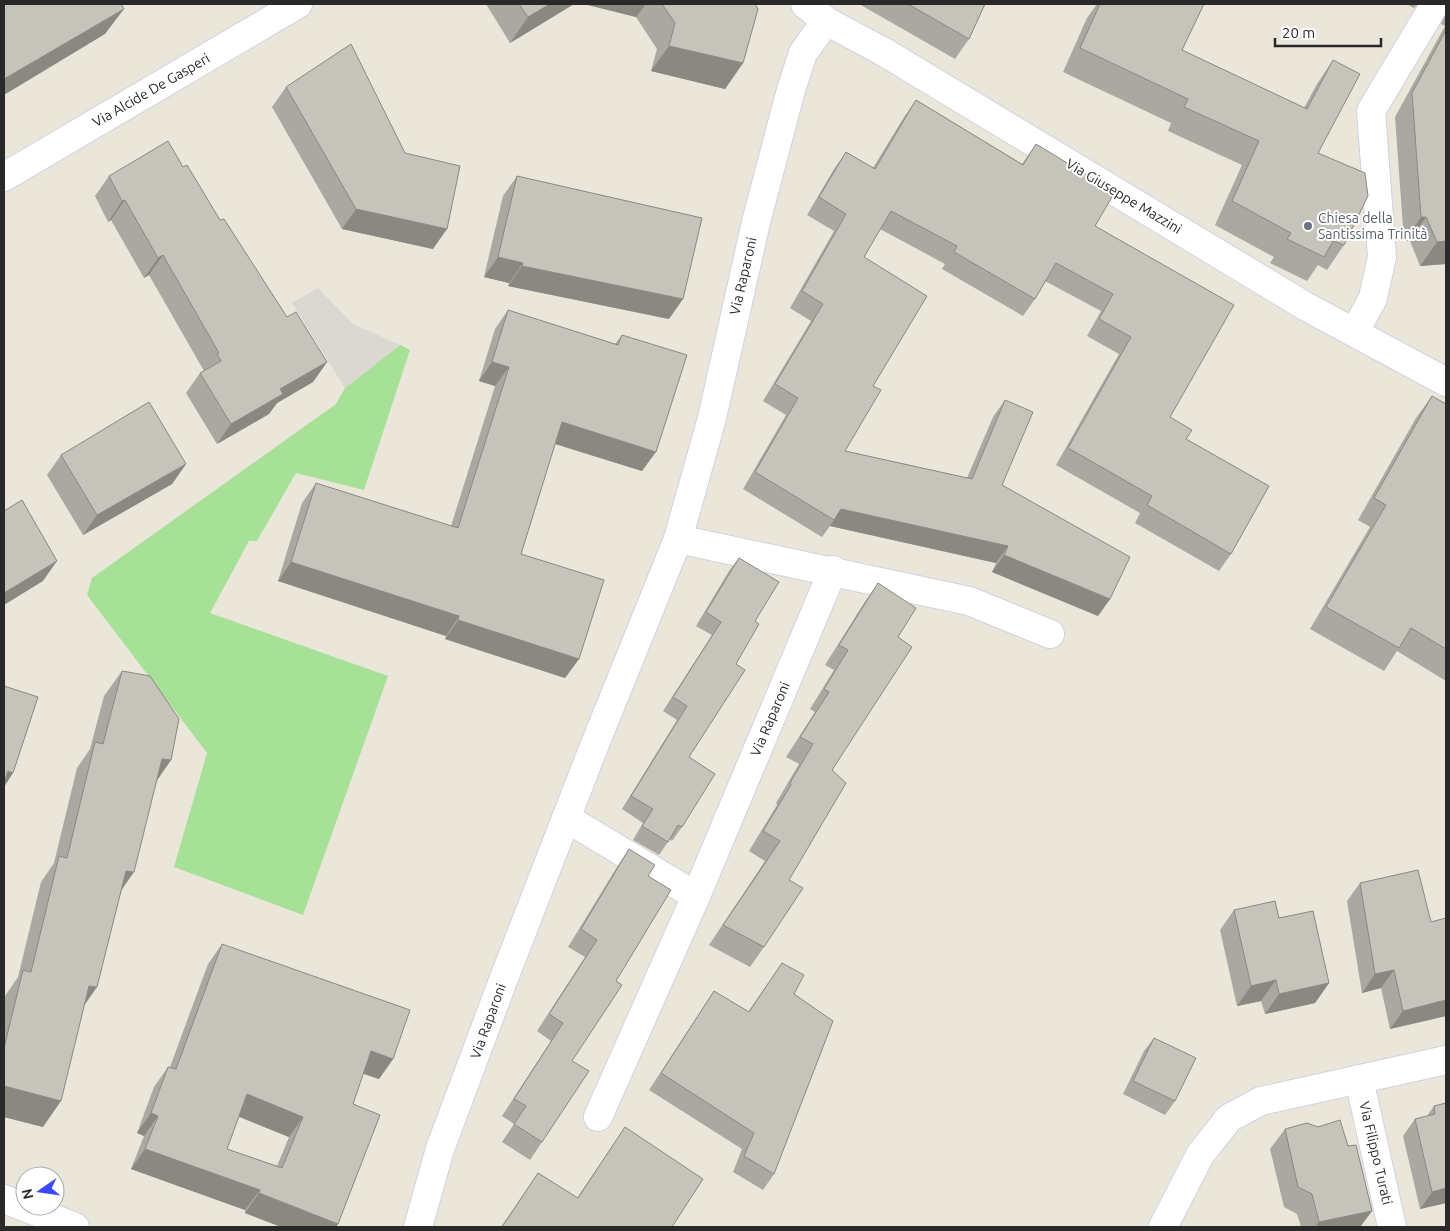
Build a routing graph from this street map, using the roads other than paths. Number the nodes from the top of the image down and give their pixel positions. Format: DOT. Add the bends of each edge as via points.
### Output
graph roads {
  1 [pos="298,4"];
  2 [pos="805,4"];
  3 [pos="1435,4"];
  4 [pos="826,21"];
  5 [pos="4,177"];
  6 [pos="1355,331"];
  7 [pos="1446,382"];
  8 [pos="678,539"];
  9 [pos="833,570"];
  10 [pos="1050,634"];
  11 [pos="566,818"];
  12 [pos="696,896"];
  13 [pos="1446,1060"];
  14 [pos="1359,1079"];
  15 [pos="598,1117"];
  16 [pos="4,1199"];
  17 [pos="75,1227"];
  18 [pos="418,1227"];
  19 [pos="1163,1227"];
  20 [pos="1392,1227"];
  1 -- 5 [label="street, Via Alcide De Gasperi"];
  2 -- 4 [label="street, Via Giuseppe Mazzini"];
  3 -- 6 [label="street" via="1371,111 1382,257 1372,298"];
  4 -- 6 [label="street, Via Giuseppe Mazzini" via="884,52 1305,306"];
  4 -- 8 [label="street, Via Raparoni" via="803,54 791,90 756,222 712,418"];
  6 -- 7 [label="street, Via Giuseppe Mazzini"];
  8 -- 9 [label="street"];
  8 -- 11 [label="street, Via Raparoni"];
  9 -- 10 [label="street" via="969,601"];
  9 -- 12 [label="street, Via Raparoni"];
  11 -- 12 [label="street"];
  11 -- 18 [label="street, Via Raparoni" via="440,1149"];
  12 -- 15 [label="street, Via Raparoni"];
  13 -- 14 [label="street"];
  14 -- 19 [label="street" via="1261,1101 1229,1118 1200,1155"];
  14 -- 20 [label="street, Via Filippo Turati"];
  16 -- 17 [label="street"];
}
